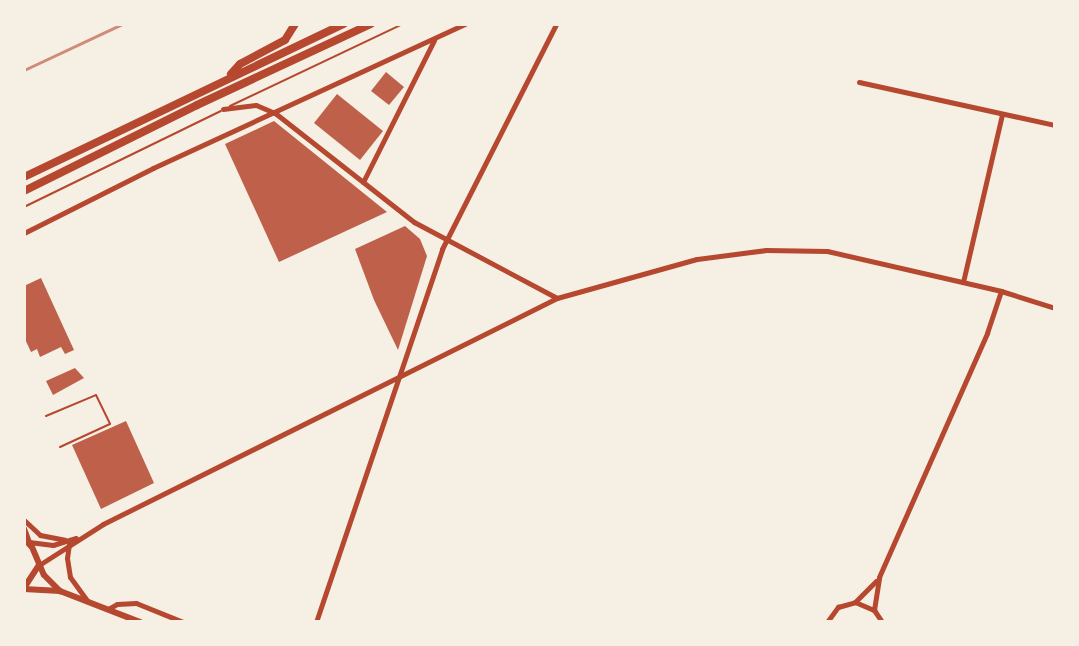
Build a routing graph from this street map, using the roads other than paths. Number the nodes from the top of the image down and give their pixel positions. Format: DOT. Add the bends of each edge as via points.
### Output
graph roads {
  1 [pos="295,24"];
  2 [pos="344,24"];
  3 [pos="371,24"];
  4 [pos="403,24"];
  5 [pos="465,24"];
  6 [pos="553,26"];
  7 [pos="434,39"];
  8 [pos="228,78"];
  9 [pos="859,82"];
  10 [pos="223,109"];
  11 [pos="275,113"];
  12 [pos="1002,114"];
  13 [pos="1055,125"];
  14 [pos="24,177"];
  15 [pos="363,182"];
  16 [pos="24,191"];
  17 [pos="24,207"];
  18 [pos="24,233"];
  19 [pos="446,241"];
  20 [pos="963,282"];
  21 [pos="1001,291"];
  22 [pos="557,298"];
  23 [pos="1055,308"];
  24 [pos="401,373"];
  25 [pos="46,416"];
  26 [pos="60,447"];
  27 [pos="24,520"];
  28 [pos="24,528"];
  29 [pos="72,540"];
  30 [pos="26,541"];
  31 [pos="39,565"];
  32 [pos="879,577"];
  33 [pos="24,588"];
  34 [pos="60,591"];
  35 [pos="88,601"];
  36 [pos="855,602"];
  37 [pos="108,609"];
  38 [pos="874,610"];
  39 [pos="140,622"];
  40 [pos="183,622"];
  41 [pos="316,622"];
  42 [pos="827,622"];
  43 [pos="882,622"];
  1 -- 8 [label="highway" via="285,40 240,64"];
  2 -- 8 [label="highway"];
  3 -- 16 [label="highway"];
  4 -- 10 [label="lane"];
  5 -- 7 [label="street"];
  6 -- 19 [label="street"];
  7 -- 11 [label="street"];
  7 -- 15 [label="street"];
  8 -- 14 [label="highway"];
  9 -- 12 [label="street"];
  10 -- 11 [label="street" via="256,105"];
  10 -- 17 [label="lane"];
  11 -- 15 [label="street"];
  11 -- 18 [label="street"];
  12 -- 13 [label="street"];
  12 -- 20 [label="street"];
  15 -- 19 [label="street"];
  19 -- 22 [label="street"];
  19 -- 24 [label="street"];
  20 -- 21 [label="street"];
  20 -- 22 [label="street" via="827,251 766,250 697,259"];
  21 -- 23 [label="street"];
  21 -- 32 [label="street"];
  22 -- 24 [label="street"];
  24 -- 29 [label="street"];
  24 -- 41 [label="street"];
  25 -- 26 [label="lane" via="96,395 110,424"];
  27 -- 29 [label="street" via="40,535"];
  28 -- 30 [label="street"];
  29 -- 30 [label="street" via="53,545"];
  29 -- 31 [label="street"];
  29 -- 35 [label="street" via="67,558 70,577"];
  30 -- 31 [label="street"];
  31 -- 33 [label="street"];
  31 -- 34 [label="street"];
  32 -- 36 [label="street"];
  32 -- 38 [label="street"];
  33 -- 34 [label="street"];
  34 -- 35 [label="street"];
  35 -- 37 [label="street"];
  36 -- 38 [label="street"];
  36 -- 42 [label="street" via="838,607"];
  37 -- 39 [label="street"];
  37 -- 40 [label="street" via="136,603"];
  38 -- 43 [label="street"];
}
